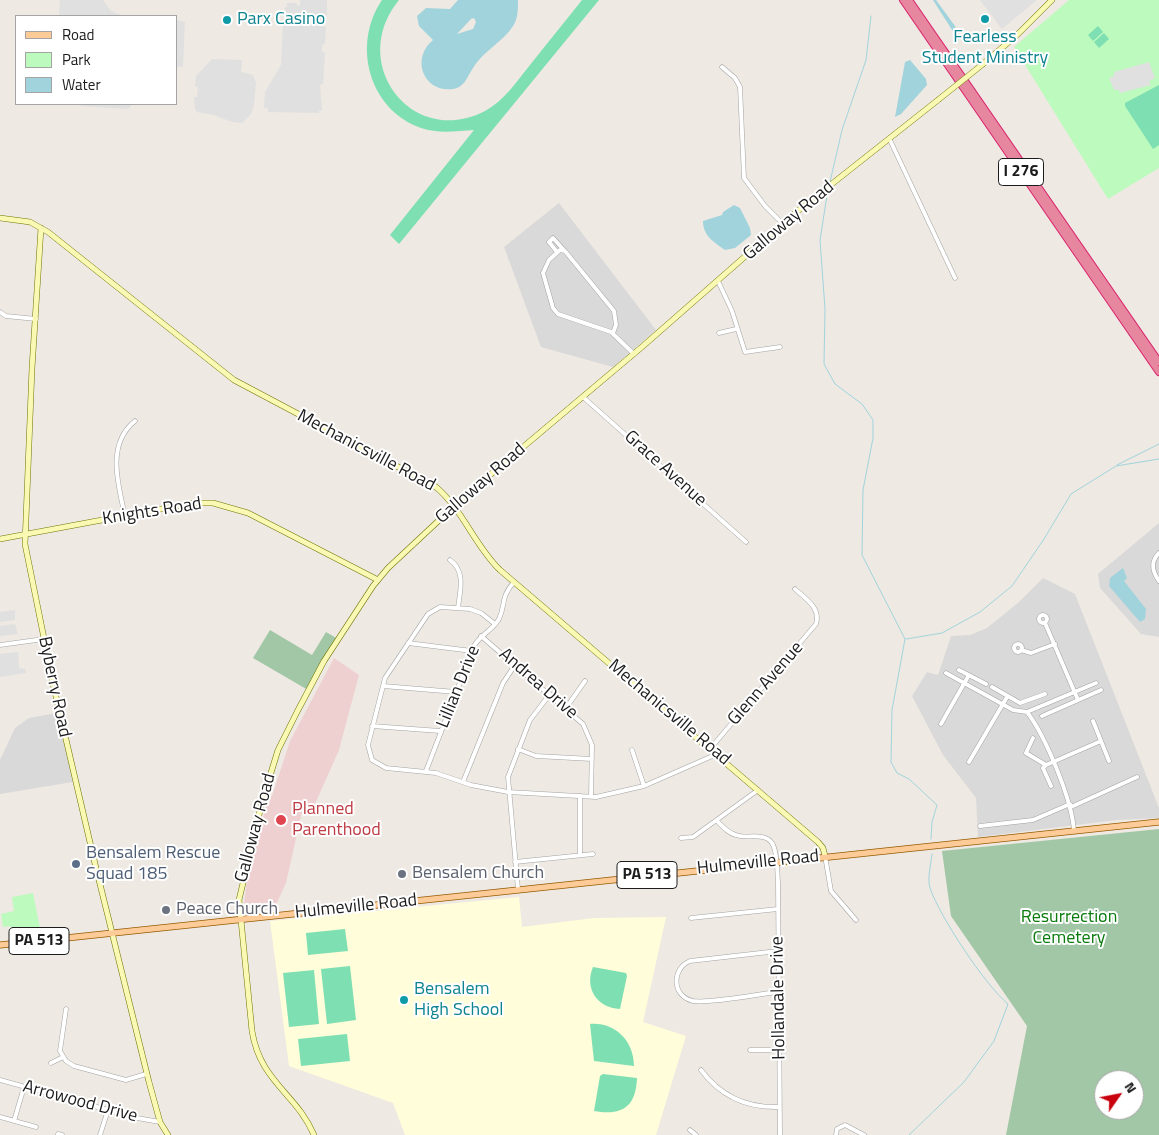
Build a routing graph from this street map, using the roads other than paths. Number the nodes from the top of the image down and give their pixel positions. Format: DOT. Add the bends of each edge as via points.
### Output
graph roads {
  1 [pos="903,0"];
  2 [pos="910,0"];
  3 [pos="1052,0"];
  4 [pos="722,68"];
  5 [pos="889,138"];
  6 [pos="0,218"];
  7 [pos="783,224"];
  8 [pos="41,228"];
  9 [pos="563,249"];
  10 [pos="557,252"];
  11 [pos="956,278"];
  12 [pos="718,281"];
  13 [pos="0,312"];
  14 [pos="36,319"];
  15 [pos="736,329"];
  16 [pos="613,333"];
  17 [pos="720,333"];
  18 [pos="780,347"];
  19 [pos="634,354"];
  20 [pos="1159,362"];
  21 [pos="1159,372"];
  22 [pos="583,397"];
  23 [pos="135,421"];
  24 [pos="453,506"];
  25 [pos="125,516"];
  26 [pos="24,534"];
  27 [pos="0,539"];
  28 [pos="746,542"];
  29 [pos="1159,553"];
  30 [pos="450,560"];
  31 [pos="378,580"];
  32 [pos="1159,581"];
  33 [pos="514,582"];
  34 [pos="795,589"];
  35 [pos="458,608"];
  36 [pos="1045,623"];
  37 [pos="495,624"];
  38 [pos="481,636"];
  39 [pos="44,639"];
  40 [pos="408,643"];
  41 [pos="1055,644"];
  42 [pos="0,645"];
  43 [pos="1021,650"];
  44 [pos="472,652"];
  45 [pos="515,665"];
  46 [pos="959,670"];
  47 [pos="946,673"];
  48 [pos="969,675"];
  49 [pos="585,681"];
  50 [pos="964,682"];
  51 [pos="1096,683"];
  52 [pos="986,684"];
  53 [pos="383,686"];
  54 [pos="992,687"];
  55 [pos="1102,690"];
  56 [pos="456,692"];
  57 [pos="1075,692"];
  58 [pos="550,694"];
  59 [pos="1045,694"];
  60 [pos="1007,697"];
  61 [pos="1078,700"];
  62 [pos="1003,705"];
  63 [pos="566,708"];
  64 [pos="1028,712"];
  65 [pos="1042,716"];
  66 [pos="1093,721"];
  67 [pos="941,724"];
  68 [pos="372,726"];
  69 [pos="440,731"];
  70 [pos="1032,738"];
  71 [pos="1101,741"];
  72 [pos="518,749"];
  73 [pos="710,749"];
  74 [pos="632,750"];
  75 [pos="717,754"];
  76 [pos="592,759"];
  77 [pos="1110,761"];
  78 [pos="969,762"];
  79 [pos="1052,762"];
  80 [pos="1046,765"];
  81 [pos="426,771"];
  82 [pos="1137,777"];
  83 [pos="463,782"];
  84 [pos="644,786"];
  85 [pos="1051,786"];
  86 [pos="758,790"];
  87 [pos="508,792"];
  88 [pos="580,796"];
  89 [pos="591,796"];
  90 [pos="1070,806"];
  91 [pos="717,821"];
  92 [pos="1159,822"];
  93 [pos="980,826"];
  94 [pos="1074,831"];
  95 [pos="681,838"];
  96 [pos="593,854"];
  97 [pos="580,855"];
  98 [pos="825,856"];
  99 [pos="776,861"];
  100 [pos="515,862"];
  101 [pos="518,889"];
  102 [pos="778,909"];
  103 [pos="240,918"];
  104 [pos="691,918"];
  105 [pos="856,920"];
  106 [pos="112,932"];
  107 [pos="0,945"];
  108 [pos="778,951"];
  109 [pos="778,992"];
  110 [pos="66,1009"];
  111 [pos="750,1050"];
  112 [pos="779,1050"];
  113 [pos="63,1058"];
  114 [pos="51,1063"];
  115 [pos="701,1070"];
  116 [pos="146,1074"];
  117 [pos="0,1080"];
  118 [pos="24,1087"];
  119 [pos="780,1107"];
  120 [pos="108,1110"];
  121 [pos="0,1117"];
  122 [pos="14,1121"];
  123 [pos="160,1122"];
  124 [pos="36,1127"];
  125 [pos="690,1130"];
  126 [pos="100,1135"];
  127 [pos="168,1135"];
  128 [pos="314,1135"];
  129 [pos="696,1135"];
  130 [pos="780,1135"];
  131 [pos="836,1135"];
  132 [pos="864,1135"];
  1 -- 21 [label="highway, I 276"];
  2 -- 20 [label="highway, I 276"];
  3 -- 5 [label="street, Galloway Road, bridge" via="983,64"];
  4 -- 7 [label="street" via="735,78 740,88 744,178 764,206"];
  5 -- 7 [label="street, Galloway Road"];
  5 -- 11 [label="street"];
  6 -- 8 [label="street, Mechanicsville Road" via="30,222"];
  7 -- 12 [label="street, Galloway Road"];
  8 -- 14 [label="street, Byberry Road"];
  8 -- 24 [label="street, Mechanicsville Road" via="234,380 434,486"];
  9 -- 10 [label="street"];
  9 -- 10 [label="street" via="553,238 550,242"];
  9 -- 16 [label="street" via="614,311 616,325"];
  10 -- 16 [label="street" via="546,263 543,275 554,310 565,318"];
  12 -- 15 [label="street" via="732,311"];
  12 -- 19 [label="street, Galloway Road"];
  13 -- 14 [label="street" via="15,318"];
  14 -- 26 [label="street, Byberry Road"];
  15 -- 17 [label="street"];
  15 -- 18 [label="street" via="745,352"];
  16 -- 19 [label="street"];
  19 -- 22 [label="street, Galloway Road"];
  22 -- 24 [label="street, Galloway Road"];
  22 -- 28 [label="street, Grace Avenue"];
  23 -- 25 [label="street" via="127,427 118,448 115,472"];
  24 -- 31 [label="street, Galloway Road"];
  24 -- 33 [label="street, Mechanicsville Road" via="491,560"];
  25 -- 26 [label="street, Knights Road"];
  25 -- 31 [label="street, Knights Road" via="193,503 229,506"];
  26 -- 27 [label="street, Knights Road"];
  26 -- 39 [label="street, Byberry Road"];
  29 -- 32 [label="street" via="1153,563 1154,574"];
  30 -- 35 [label="street" via="461,573"];
  31 -- 103 [label="street, Galloway Road" via="324,661 278,750 242,881"];
  33 -- 37 [label="street" via="504,595"];
  33 -- 73 [label="street, Mechanicsville Road"];
  34 -- 73 [label="street, Glenn Avenue" via="813,605 818,617 816,624"];
  35 -- 37 [label="street" via="480,613"];
  35 -- 40 [label="street" via="432,610"];
  36 -- 41 [label="street"];
  37 -- 38 [label="street, Lillian Drive"];
  38 -- 44 [label="street, Lillian Drive"];
  38 -- 45 [label="street, Andrea Drive"];
  39 -- 42 [label="street"];
  39 -- 106 [label="street, Byberry Road"];
  40 -- 44 [label="street"];
  40 -- 53 [label="street"];
  41 -- 43 [label="street" via="1031,652"];
  41 -- 57 [label="street"];
  44 -- 56 [label="street, Lillian Drive"];
  45 -- 58 [label="street, Andrea Drive"];
  45 -- 83 [label="street" via="503,683"];
  46 -- 48 [label="street"];
  47 -- 50 [label="street"];
  48 -- 50 [label="street"];
  48 -- 52 [label="street"];
  49 -- 63 [label="street"];
  50 -- 62 [label="street"];
  50 -- 67 [label="street"];
  51 -- 57 [label="street"];
  53 -- 56 [label="street"];
  53 -- 68 [label="street"];
  54 -- 60 [label="street"];
  55 -- 61 [label="street"];
  56 -- 69 [label="street, Lillian Drive"];
  57 -- 61 [label="street"];
  57 -- 64 [label="street"];
  58 -- 63 [label="street, Andrea Drive"];
  58 -- 72 [label="street" via="530,720"];
  59 -- 60 [label="street" via="1025,702"];
  60 -- 62 [label="street"];
  61 -- 65 [label="street"];
  62 -- 64 [label="street"];
  62 -- 78 [label="street"];
  63 -- 76 [label="street, Andrea Drive" via="588,732"];
  64 -- 79 [label="street" via="1038,727"];
  66 -- 71 [label="street"];
  68 -- 69 [label="street"];
  68 -- 81 [label="street" via="368,751 376,764 386,768"];
  69 -- 81 [label="street, Lillian Drive"];
  70 -- 80 [label="street" via="1026,753"];
  71 -- 77 [label="street"];
  71 -- 79 [label="street"];
  72 -- 76 [label="street" via="536,756"];
  72 -- 87 [label="street" via="508,777"];
  73 -- 75 [label="street, Mechanicsville Road"];
  74 -- 84 [label="street"];
  75 -- 84 [label="street"];
  75 -- 86 [label="street, Mechanicsville Road"];
  76 -- 89 [label="street, Andrea Drive"];
  79 -- 80 [label="street"];
  79 -- 90 [label="street"];
  80 -- 85 [label="street" via="1043,768"];
  81 -- 83 [label="street"];
  82 -- 90 [label="street"];
  83 -- 87 [label="street"];
  84 -- 89 [label="street"];
  86 -- 91 [label="street"];
  86 -- 98 [label="street, Mechanicsville Road" via="818,842"];
  87 -- 88 [label="street"];
  87 -- 100 [label="street"];
  88 -- 89 [label="street"];
  88 -- 97 [label="street"];
  90 -- 93 [label="street" via="1032,820"];
  90 -- 94 [label="street"];
  91 -- 95 [label="street" via="693,837"];
  91 -- 99 [label="street, Hollandale Drive" via="733,834 769,840 773,844"];
  92 -- 94 [label="main road, Hulmeville Road / PA 513"];
  94 -- 98 [label="main road, Hulmeville Road / PA 513"];
  96 -- 97 [label="street"];
  97 -- 100 [label="street"];
  98 -- 99 [label="main road, Hulmeville Road / PA 513"];
  98 -- 105 [label="street" via="831,891"];
  99 -- 101 [label="main road, Hulmeville Road / PA 513"];
  99 -- 102 [label="street, Hollandale Drive"];
  100 -- 101 [label="street"];
  101 -- 103 [label="main road, Hulmeville Road / PA 513"];
  102 -- 104 [label="street"];
  102 -- 108 [label="street, Hollandale Drive"];
  103 -- 106 [label="main road, Hulmeville Road / PA 513"];
  103 -- 128 [label="street, Galloway Road" via="256,1052 266,1071 306,1120"];
  106 -- 107 [label="main road, Hulmeville Road / PA 513"];
  106 -- 116 [label="street, Byberry Road"];
  108 -- 109 [label="street, Hollandale Drive"];
  108 -- 109 [label="street" via="690,961 681,967 676,982 680,993 693,1001"];
  109 -- 112 [label="street, Hollandale Drive"];
  110 -- 113 [label="street" via="60,1051"];
  111 -- 112 [label="street"];
  112 -- 119 [label="street, Hollandale Drive"];
  113 -- 114 [label="street"];
  113 -- 116 [label="street" via="74,1066 126,1080"];
  115 -- 119 [label="street" via="717,1088 736,1100 758,1107"];
  116 -- 123 [label="street, Byberry Road"];
  117 -- 118 [label="street, Arrowood Drive"];
  118 -- 120 [label="street, Arrowood Drive"];
  118 -- 122 [label="street"];
  119 -- 130 [label="street, Hollandale Drive"];
  120 -- 123 [label="street, Arrowood Drive"];
  120 -- 126 [label="street"];
  121 -- 122 [label="street"];
  122 -- 124 [label="street"];
  123 -- 127 [label="street, Byberry Road"];
  125 -- 129 [label="street"];
  131 -- 132 [label="street" via="837,1129 845,1125"];
}
